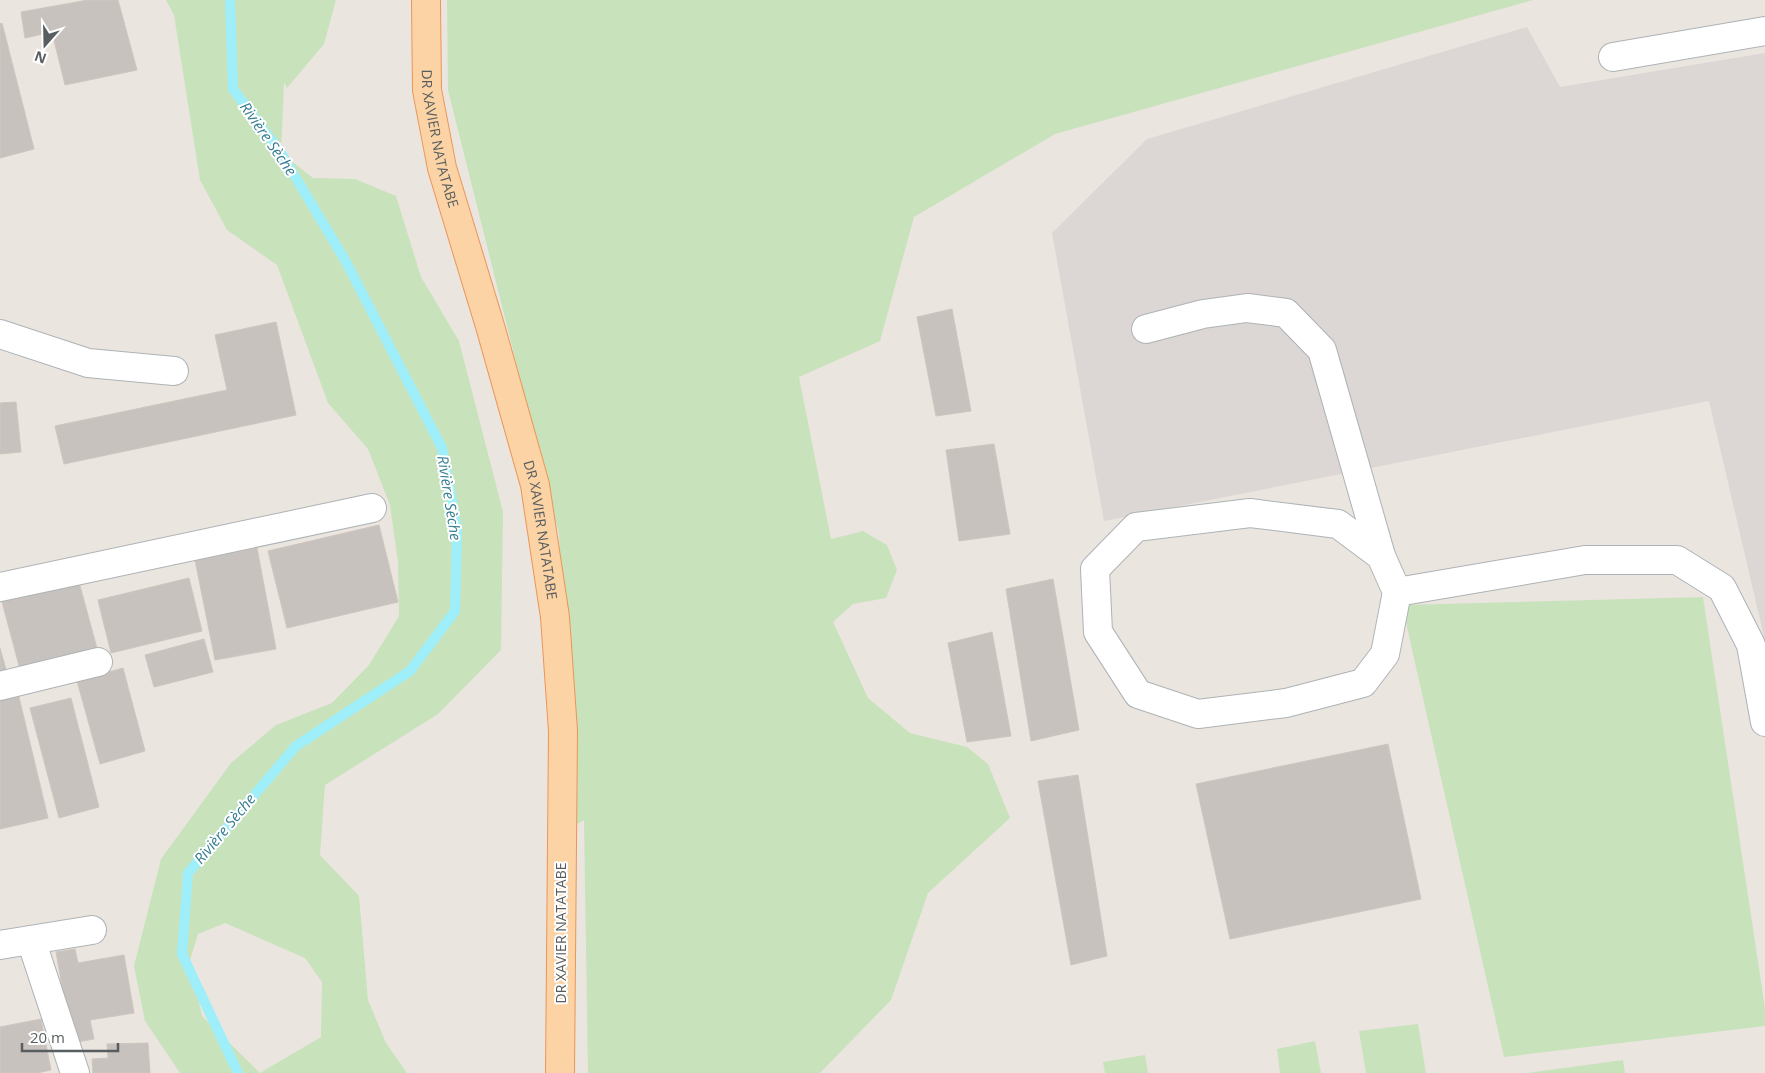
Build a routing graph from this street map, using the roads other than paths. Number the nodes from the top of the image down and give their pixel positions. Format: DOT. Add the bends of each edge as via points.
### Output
graph roads {
  1 [pos="426,0"];
  2 [pos="1765,31"];
  3 [pos="1614,57"];
  4 [pos="1146,329"];
  5 [pos="0,334"];
  6 [pos="174,371"];
  7 [pos="372,508"];
  8 [pos="1381,556"];
  9 [pos="0,588"];
  10 [pos="1398,592"];
  11 [pos="98,662"];
  12 [pos="0,686"];
  13 [pos="1765,722"];
  14 [pos="92,930"];
  15 [pos="31,940"];
  16 [pos="0,945"];
  17 [pos="75,1073"];
  18 [pos="560,1073"];
  1 -- 18 [label="main road, DR XAVIER NATATABE" via="426,90 442,168 535,485 556,617 563,731"];
  2 -- 3 [label="street"];
  4 -- 8 [label="street" via="1204,314 1247,308 1286,313 1322,350"];
  5 -- 6 [label="street" via="88,363"];
  7 -- 9 [label="street"];
  8 -- 10 [label="street"];
  8 -- 10 [label="street" via="1338,524 1250,513 1136,527 1095,568 1098,632 1138,694 1198,714 1286,703 1363,683 1385,654"];
  10 -- 13 [label="street" via="1585,560 1677,560 1722,588 1751,645"];
  11 -- 12 [label="street"];
  14 -- 15 [label="street"];
  15 -- 16 [label="street"];
  15 -- 17 [label="street"];
}
